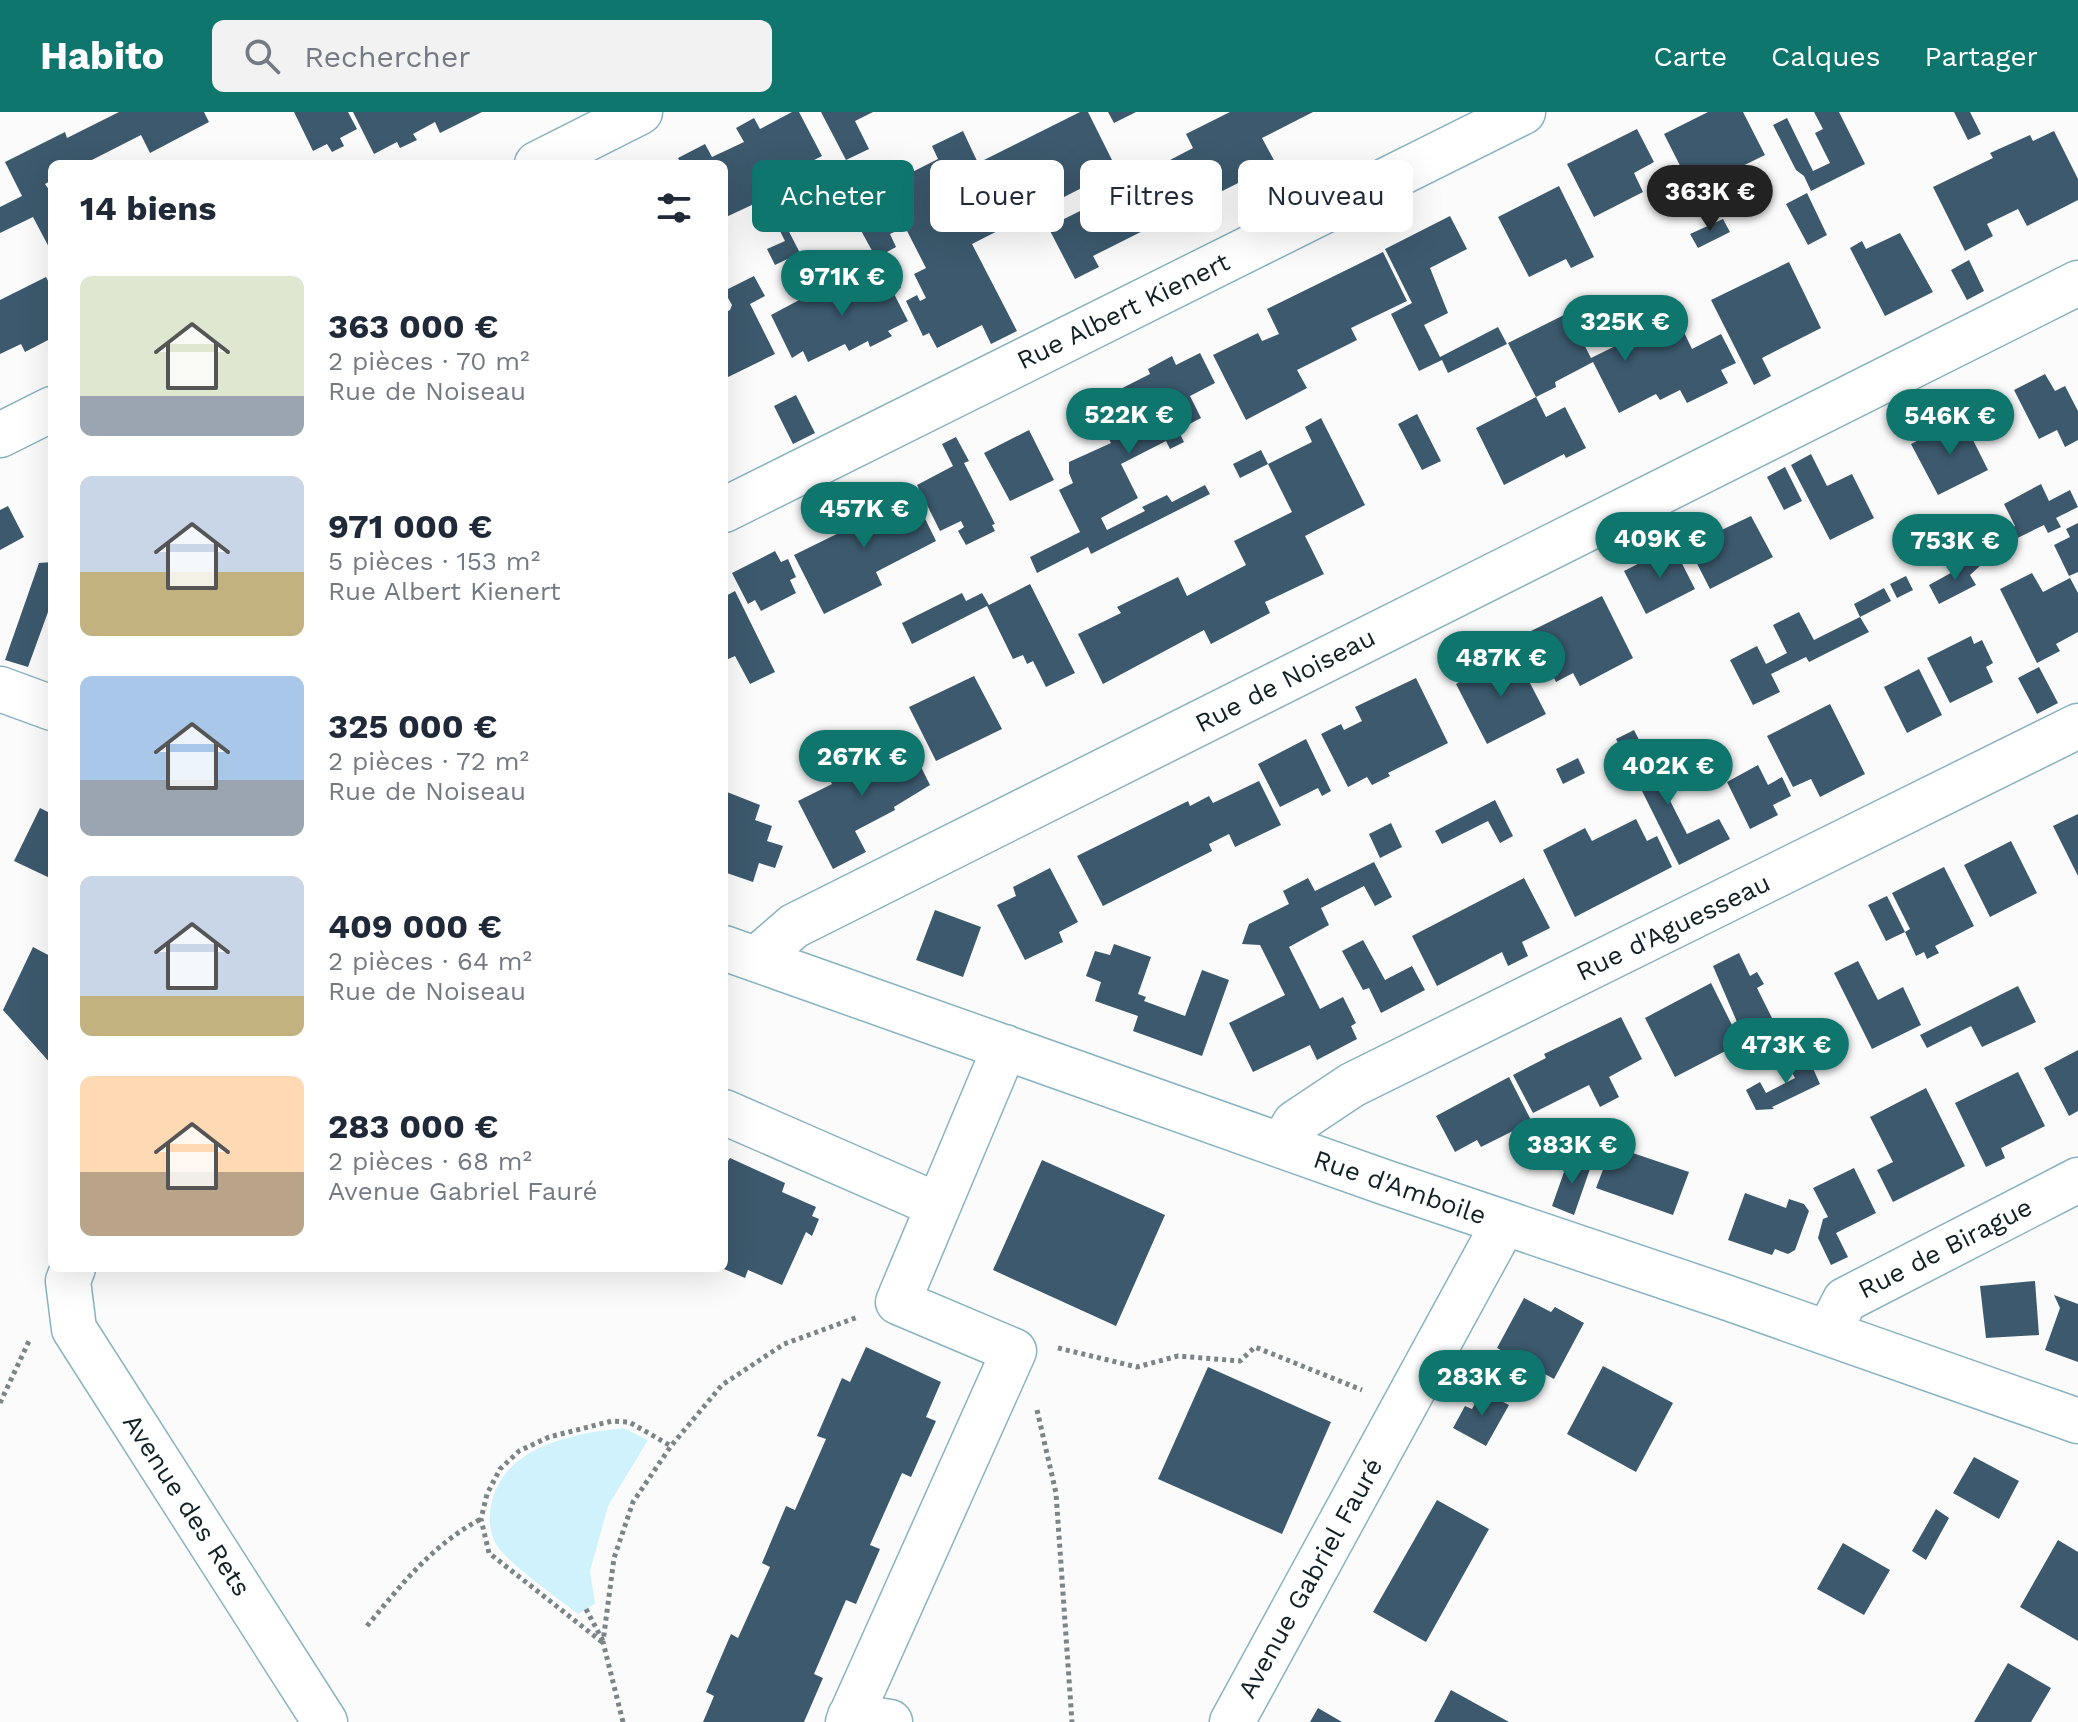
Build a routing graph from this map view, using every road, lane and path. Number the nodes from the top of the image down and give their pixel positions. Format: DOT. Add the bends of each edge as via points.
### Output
graph roads {
  1 [pos="640,112"];
  2 [pos="1523,112"];
  3 [pos="545,160"];
  4 [pos="2078,283"];
  5 [pos="48,411"];
  6 [pos="0,435"];
  7 [pos="728,508"];
  8 [pos="0,689"];
  9 [pos="48,707"];
  10 [pos="2078,726"];
  11 [pos="740,953"];
  12 [pos="1005,1047"];
  13 [pos="728,1114"];
  14 [pos="1282,1145"];
  15 [pos="2078,1180"];
  16 [pos="937,1205"];
  17 [pos="1504,1223"];
  18 [pos="70,1274"];
  19 [pos="898,1302"];
  20 [pos="1828,1333"];
  21 [pos="1014,1351"];
  22 [pos="1404,1406"];
  23 [pos="2078,1421"];
  24 [pos="671,1446"];
  25 [pos="481,1519"];
  26 [pos="586,1609"];
  27 [pos="367,1626"];
  28 [pos="603,1642"];
  29 [pos="863,1720"];
  30 [pos="325,1722"];
  31 [pos="623,1722"];
  32 [pos="1072,1722"];
  33 [pos="1232,1722"];
  1 -- 3 [label="street"];
  2 -- 7 [label="street, Rue Albert Kienert"];
  4 -- 11 [label="street, Rue de Noiseau"];
  5 -- 6 [label="street"];
  8 -- 9 [label="street"];
  10 -- 14 [label="street, Rue d'Aguesseau" via="1352,1085 1295,1123"];
  11 -- 12 [label="street, Rue d'Amboile"];
  12 -- 14 [label="street, Rue d'Amboile"];
  12 -- 16 [label="street"];
  13 -- 16 [label="street"];
  14 -- 17 [label="street, Rue d'Amboile"];
  15 -- 20 [label="street, Rue de Birague" via="1845,1300"];
  16 -- 19 [label="street"];
  17 -- 20 [label="street, Rue d'Amboile"];
  17 -- 22 [label="street, Avenue Gabriel Fauré"];
  18 -- 30 [label="street, Avenue des Rets" via="74,1329"];
  19 -- 21 [label="street"];
  19 -- 24 [label="path" via="784,1344 722,1385"];
  20 -- 23 [label="street, Rue d'Amboile"];
  21 -- 22 [label="path" via="1025,1332 1065,1351 1137,1367 1178,1356 1240,1361 1255,1347"];
  21 -- 29 [label="street"];
  21 -- 32 [label="path" via="1030,1381 1056,1493"];
  22 -- 33 [label="street, Avenue Gabriel Fauré"];
  24 -- 25 [label="path" via="629,1422 612,1421 549,1437 519,1451 500,1469"];
  24 -- 28 [label="path" via="633,1502 614,1558"];
  25 -- 27 [label="path" via="457,1531 414,1570"];
  25 -- 28 [label="path" via="489,1553"];
  26 -- 28 [label="path"];
  28 -- 31 [label="path"];
}
